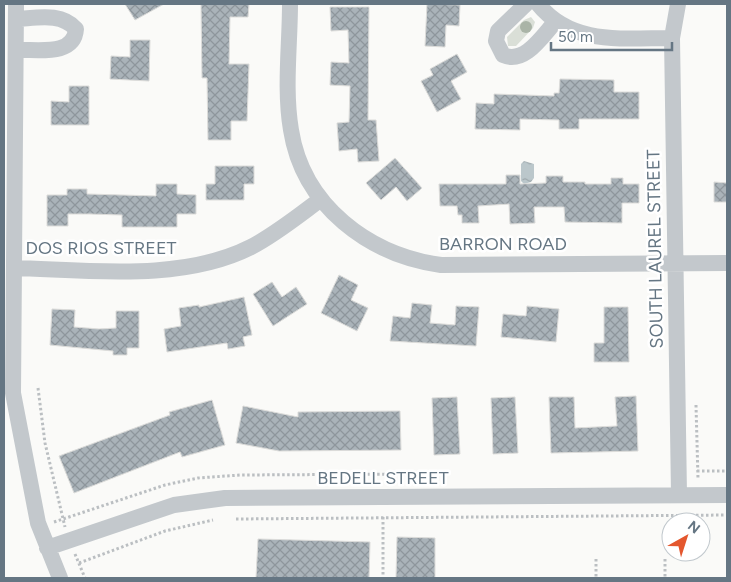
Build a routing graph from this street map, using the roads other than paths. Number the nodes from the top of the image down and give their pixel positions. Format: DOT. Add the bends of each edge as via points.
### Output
graph roads {
  1 [pos="290,4"];
  2 [pos="526,4"];
  3 [pos="538,4"];
  4 [pos="678,4"];
  5 [pos="16,11"];
  6 [pos="556,21"];
  7 [pos="672,38"];
  8 [pos="16,50"];
  9 [pos="9,172"];
  10 [pos="321,199"];
  11 [pos="727,263"];
  12 [pos="674,264"];
  13 [pos="14,268"];
  14 [pos="8,393"];
  15 [pos="679,494"];
  16 [pos="727,495"];
  17 [pos="47,548"];
  18 [pos="60,578"];
  1 -- 10 [label="street, BARRON ROAD" via="291,131 305,174"];
  2 -- 6 [label="street" via="498,31 496,42 503,55 514,58 524,55"];
  3 -- 6 [label="street"];
  4 -- 7 [label="street, SOUTH LAUREL STREET"];
  5 -- 8 [label="street"];
  5 -- 8 [label="street" via="69,21 76,29 76,38 70,46"];
  6 -- 7 [label="street" via="570,30 596,38"];
  7 -- 12 [label="street, SOUTH LAUREL STREET"];
  8 -- 9 [label="street"];
  9 -- 13 [label="street"];
  10 -- 12 [label="street, BARRON ROAD" via="359,235 391,252 424,263"];
  10 -- 13 [label="street, DOS RIOS STREET" via="250,248 210,262 172,269"];
  11 -- 12 [label="street, BARRON ROAD"];
  12 -- 15 [label="street, SOUTH LAUREL STREET"];
  13 -- 14 [label="street"];
  14 -- 17 [label="street" via="38,523"];
  15 -- 16 [label="street, BEDELL STREET"];
  15 -- 17 [label="street, BEDELL STREET" via="225,498 174,505"];
  17 -- 18 [label="street"];
}
